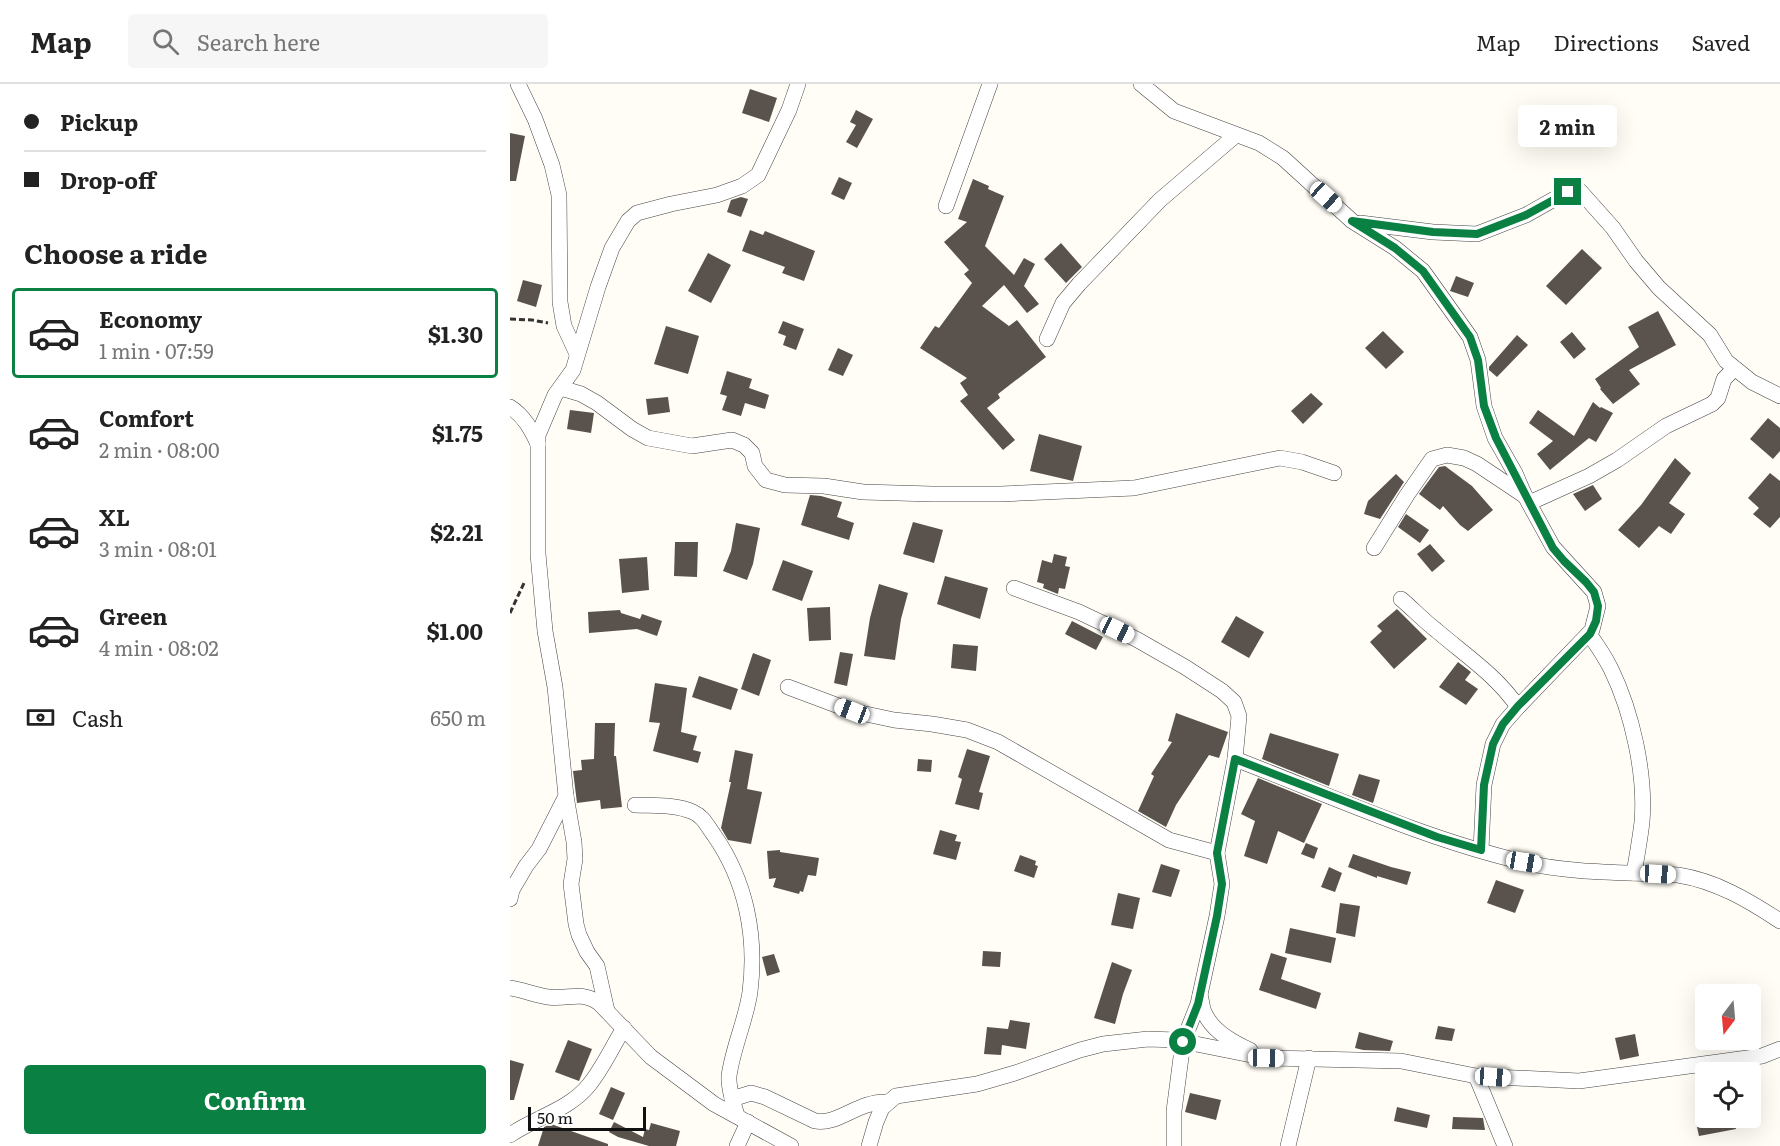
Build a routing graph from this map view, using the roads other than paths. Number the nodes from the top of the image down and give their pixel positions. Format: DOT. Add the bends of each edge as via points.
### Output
graph roads {
  1 [pos="518,84"];
  2 [pos="798,84"];
  3 [pos="990,84"];
  4 [pos="1141,84"];
  5 [pos="1236,135"];
  6 [pos="946,206"];
  7 [pos="1352,221"];
  8 [pos="1047,339"];
  9 [pos="577,354"];
  10 [pos="1734,369"];
  11 [pos="561,388"];
  12 [pos="1780,396"];
  13 [pos="510,407"];
  14 [pos="538,444"];
  15 [pos="1334,473"];
  16 [pos="1527,500"];
  17 [pos="1374,548"];
  18 [pos="1014,588"];
  19 [pos="1401,599"];
  20 [pos="1590,634"];
  21 [pos="788,687"];
  22 [pos="1518,706"];
  23 [pos="1235,759"];
  24 [pos="566,796"];
  25 [pos="635,805"];
  26 [pos="1481,850"];
  27 [pos="1217,853"];
  28 [pos="1634,873"];
  29 [pos="510,899"];
  30 [pos="1780,921"];
  31 [pos="510,988"];
  32 [pos="1200,993"];
  33 [pos="607,1011"];
  34 [pos="624,1028"];
  35 [pos="1183,1042"];
  36 [pos="1780,1050"];
  37 [pos="1266,1058"];
  38 [pos="1309,1058"];
  39 [pos="1476,1076"];
  40 [pos="732,1099"];
  41 [pos="888,1102"];
  42 [pos="742,1119"];
  43 [pos="510,1135"];
  44 [pos="736,1146"];
  45 [pos="791,1146"];
  46 [pos="869,1146"];
  47 [pos="1174,1146"];
  48 [pos="1288,1146"];
  49 [pos="1505,1146"];
  1 -- 9 [label="street" via="552,165 559,195 560,302 564,326"];
  2 -- 9 [label="street" via="758,176 717,195 637,213 628,221 609,257"];
  3 -- 6 [label="street"];
  4 -- 5 [label="street" via="1174,111"];
  5 -- 7 [label="street" via="1283,158"];
  5 -- 8 [label="street" via="1160,201 1078,284 1063,303"];
  7 -- 10 [label="street" via="1477,234 1526,215 1572,189 1580,191 1659,288 1710,335"];
  7 -- 16 [label="street" via="1423,271 1470,337 1478,360 1484,406"];
  9 -- 11 [label="street" via="573,370"];
  10 -- 12 [label="street"];
  10 -- 16 [label="street" via="1724,379 1712,405 1666,426 1589,476"];
  11 -- 14 [label="street" via="547,411"];
  11 -- 15 [label="street" via="597,403 648,438 692,446 732,440 744,445 766,480 785,485 932,494 1134,488 1280,458"];
  13 -- 14 [label="street" via="529,426"];
  14 -- 24 [label="street" via="538,554"];
  16 -- 17 [label="street" via="1477,464 1447,454 1432,459"];
  16 -- 20 [label="street" via="1553,548 1594,592 1598,606"];
  18 -- 23 [label="street" via="1136,639 1222,691 1234,702 1239,716"];
  19 -- 22 [label="street" via="1507,690"];
  20 -- 22 [label="street"];
  20 -- 28 [label="street" via="1611,668 1633,729 1642,796"];
  21 -- 27 [label="street" via="852,711 967,730 998,742 1169,840"];
  22 -- 26 [label="street" via="1503,724 1488,763"];
  23 -- 26 [label="street" via="1437,837"];
  23 -- 27 [label="street"];
  24 -- 29 [label="street"];
  24 -- 33 [label="street" via="574,842 571,884 576,924 597,966"];
  25 -- 40 [label="street" via="675,807 704,819 732,863 740,884 751,932 752,962 749,994 729,1078"];
  26 -- 28 [label="street" via="1559,869"];
  27 -- 32 [label="street" via="1222,884"];
  28 -- 30 [label="street" via="1696,878 1746,898"];
  31 -- 33 [label="street" via="559,998 574,994 590,997"];
  32 -- 35 [label="street"];
  32 -- 37 [label="street" via="1205,1014 1213,1025 1242,1047"];
  33 -- 34 [label="street"];
  34 -- 42 [label="street" via="651,1057 714,1104"];
  34 -- 43 [label="street" via="589,1086 558,1110"];
  35 -- 37 [label="street"];
  35 -- 41 [label="street" via="1148,1039 1103,1044 977,1084 896,1096"];
  35 -- 47 [label="street" via="1174,1111"];
  36 -- 39 [label="street" via="1762,1056 1579,1082"];
  37 -- 38 [label="street"];
  38 -- 39 [label="street" via="1401,1061"];
  38 -- 48 [label="street"];
  39 -- 49 [label="street"];
  40 -- 41 [label="street" via="751,1093 765,1096 823,1123 862,1105"];
  40 -- 42 [label="street"];
  41 -- 46 [label="street" via="876,1122"];
  42 -- 44 [label="street"];
  42 -- 45 [label="street"];
}
